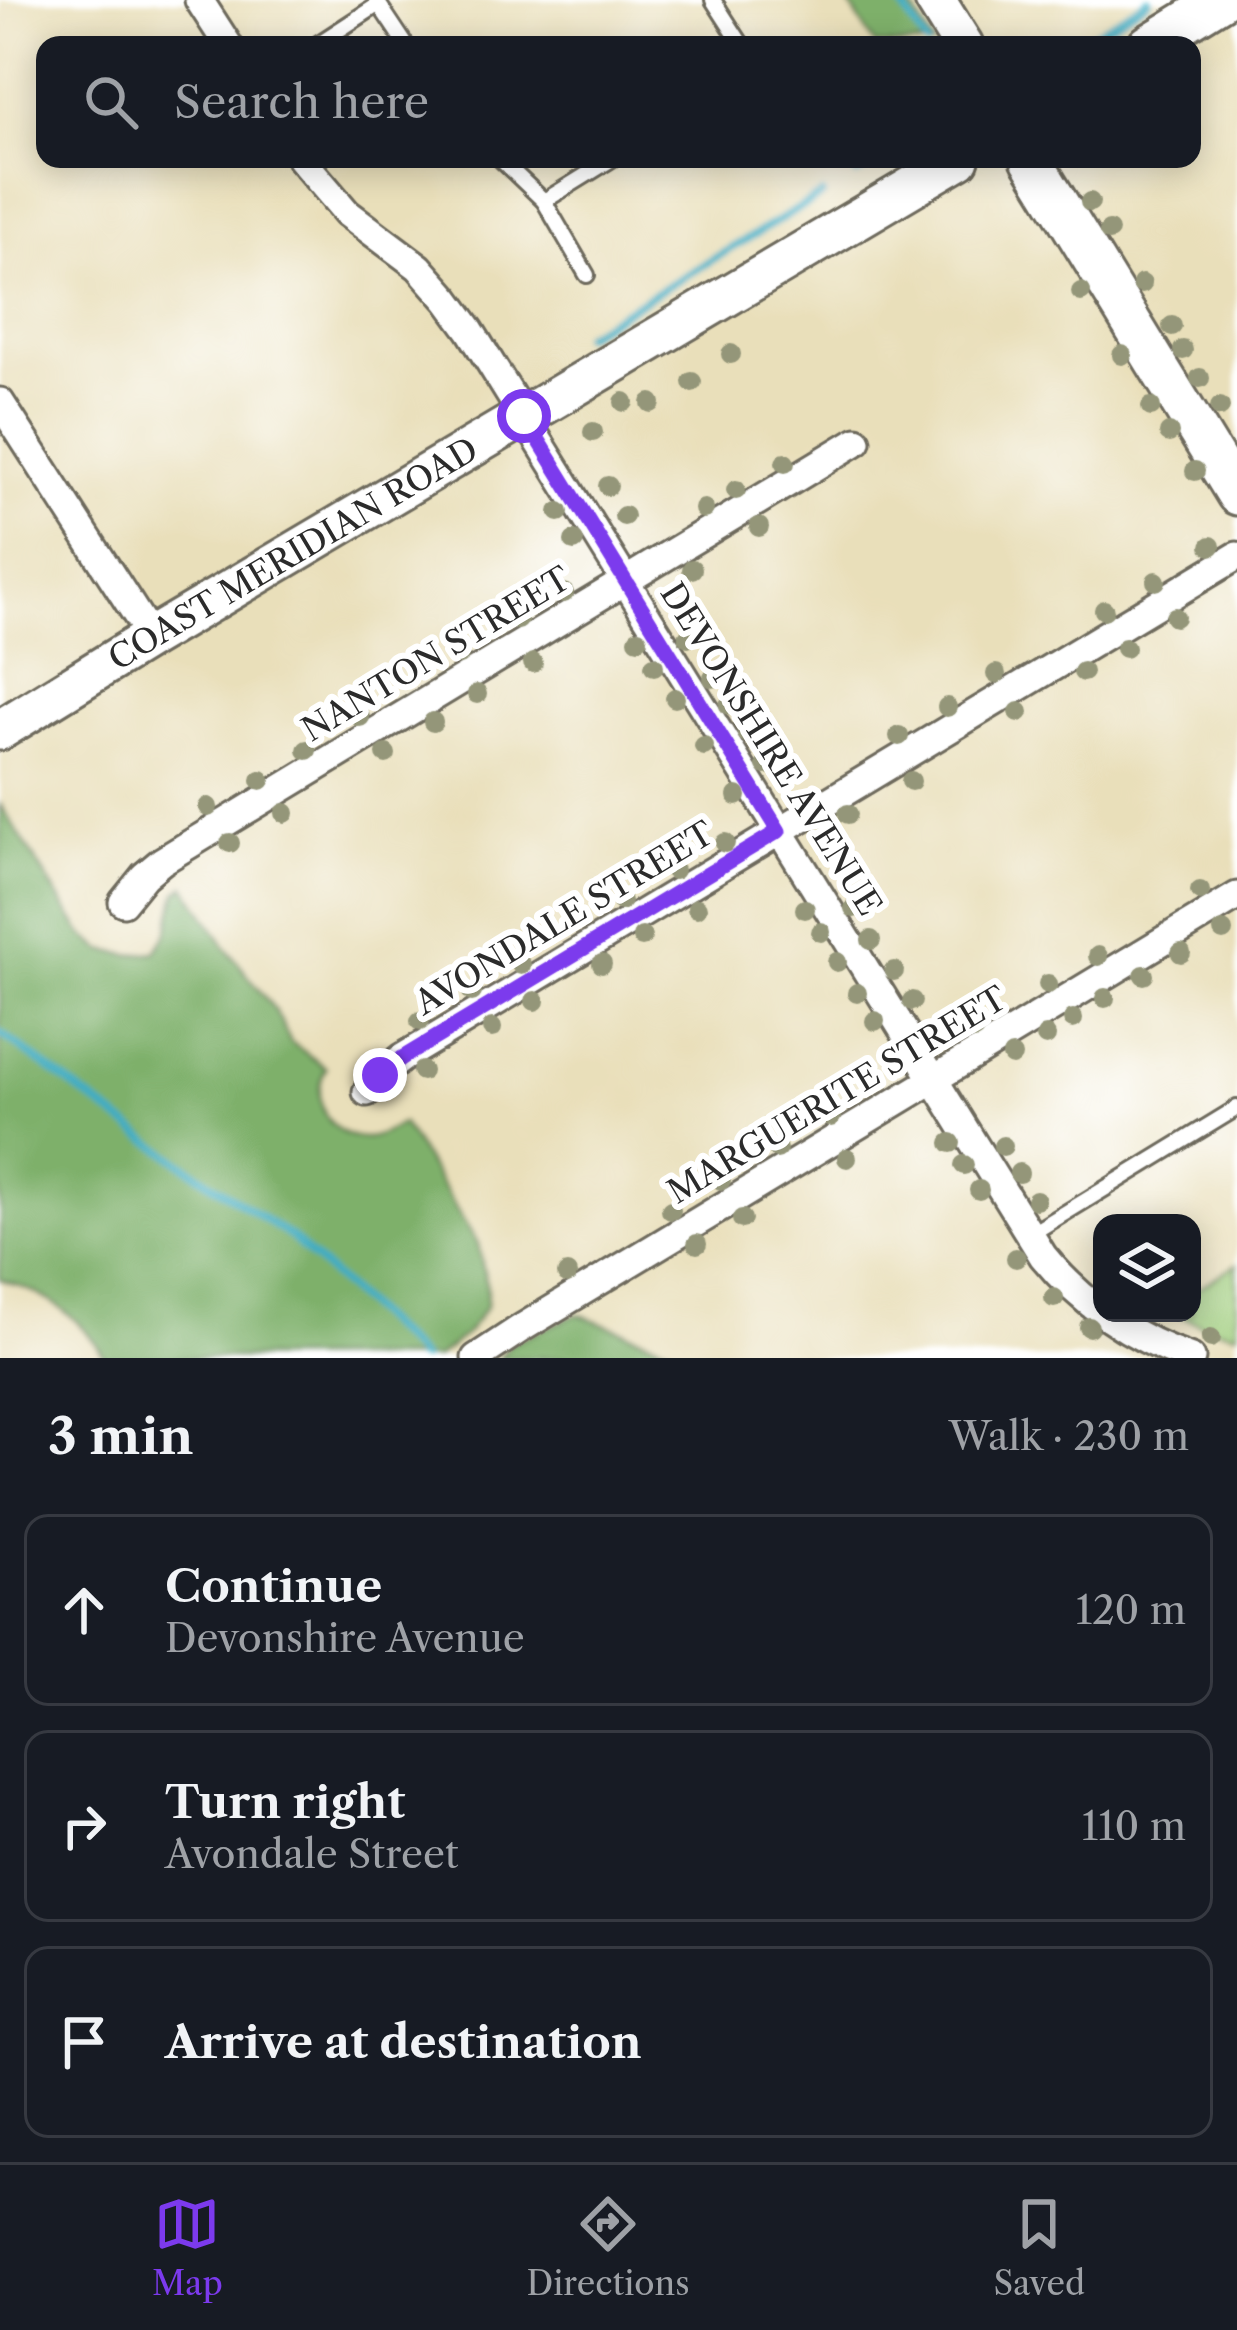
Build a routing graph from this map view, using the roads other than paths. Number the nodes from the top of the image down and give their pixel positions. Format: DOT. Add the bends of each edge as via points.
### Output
graph roads {
  1 [pos="199,0"];
  2 [pos="712,0"];
  3 [pos="935,0"];
  4 [pos="1221,0"];
  5 [pos="378,2"];
  6 [pos="222,36"];
  7 [pos="329,36"];
  8 [pos="400,36"];
  9 [pos="736,36"];
  10 [pos="957,36"];
  11 [pos="1163,36"];
  12 [pos="308,168"];
  13 [pos="509,168"];
  14 [pos="597,168"];
  15 [pos="944,168"];
  16 [pos="1037,168"];
  17 [pos="544,201"];
  18 [pos="586,275"];
  19 [pos="0,402"];
  20 [pos="524,416"];
  21 [pos="857,441"];
  22 [pos="1237,495"];
  23 [pos="1237,556"];
  24 [pos="626,582"];
  25 [pos="151,637"];
  26 [pos="0,730"];
  27 [pos="779,831"];
  28 [pos="1237,896"];
  29 [pos="123,902"];
  30 [pos="933,1079"];
  31 [pos="367,1092"];
  32 [pos="1237,1108"];
  33 [pos="1028,1235"];
  34 [pos="476,1358"];
  35 [pos="1191,1358"];
  1 -- 6 [label="street"];
  2 -- 9 [label="lane"];
  3 -- 10 [label="main road"];
  4 -- 11 [label="main road"];
  5 -- 7 [label="lane"];
  5 -- 8 [label="lane"];
  12 -- 20 [label="street, DEVONSHIRE AVENUE" via="346,213 434,283"];
  13 -- 17 [label="lane"];
  14 -- 17 [label="lane"];
  15 -- 20 [label="main road, COAST MERIDIAN ROAD"];
  16 -- 22 [label="main road"];
  17 -- 18 [label="lane"];
  19 -- 25 [label="street"];
  20 -- 24 [label="street, DEVONSHIRE AVENUE"];
  20 -- 25 [label="main road, COAST MERIDIAN ROAD"];
  21 -- 24 [label="street, NANTON STREET"];
  23 -- 27 [label="street, AVONDALE STREET"];
  24 -- 27 [label="street, DEVONSHIRE AVENUE"];
  24 -- 29 [label="street, NANTON STREET" via="162,861"];
  25 -- 26 [label="main road, COAST MERIDIAN ROAD"];
  27 -- 30 [label="street, DEVONSHIRE AVENUE"];
  27 -- 31 [label="street, AVONDALE STREET" via="402,1058"];
  28 -- 30 [label="street, MARGUERITE STREET"];
  30 -- 33 [label="street, DEVONSHIRE AVENUE"];
  30 -- 34 [label="street, MARGUERITE STREET"];
  32 -- 33 [label="lane"];
  33 -- 35 [label="street, DEVONSHIRE AVENUE" via="1100,1312"];
}
